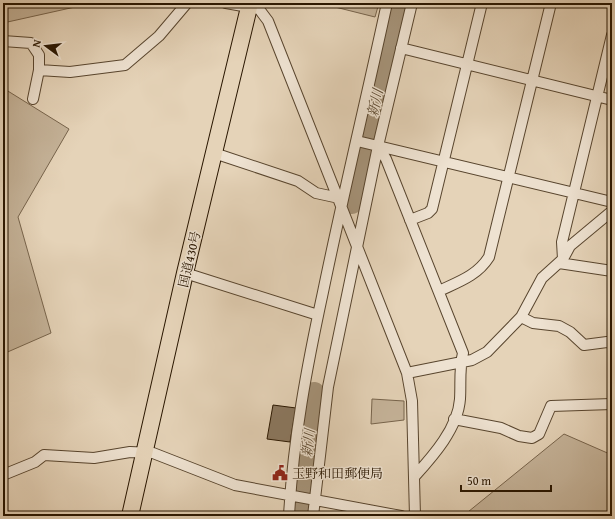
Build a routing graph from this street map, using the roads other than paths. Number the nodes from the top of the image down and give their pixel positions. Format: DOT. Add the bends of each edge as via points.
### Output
graph roads {
  1 [pos="187,3"];
  2 [pos="226,3"];
  3 [pos="387,3"];
  4 [pos="412,3"];
  5 [pos="482,3"];
  6 [pos="551,3"];
  7 [pos="250,5"];
  8 [pos="612,35"];
  9 [pos="3,40"];
  10 [pos="401,48"];
  11 [pos="467,64"];
  12 [pos="39,70"];
  13 [pos="532,80"];
  14 [pos="598,96"];
  15 [pos="33,99"];
  16 [pos="612,100"];
  17 [pos="359,141"];
  18 [pos="375,145"];
  19 [pos="214,153"];
  20 [pos="444,161"];
  21 [pos="508,177"];
  22 [pos="574,193"];
  23 [pos="340,201"];
  24 [pos="612,202"];
  25 [pos="612,211"];
  26 [pos="410,220"];
  27 [pos="358,245"];
  28 [pos="561,261"];
  29 [pos="612,271"];
  30 [pos="185,273"];
  31 [pos="438,291"];
  32 [pos="318,315"];
  33 [pos="521,316"];
  34 [pos="612,343"];
  35 [pos="460,362"];
  36 [pos="407,373"];
  37 [pos="612,404"];
  38 [pos="454,419"];
  39 [pos="144,452"];
  40 [pos="3,475"];
  41 [pos="415,476"];
  42 [pos="292,495"];
  43 [pos="309,498"];
  44 [pos="130,516"];
  45 [pos="289,516"];
  46 [pos="313,516"];
  47 [pos="401,516"];
  48 [pos="415,516"];
  1 -- 12 [label="street" via="159,36 125,65 70,72"];
  2 -- 7 [label="street"];
  3 -- 17 [label="street"];
  4 -- 10 [label="street"];
  5 -- 11 [label="street"];
  6 -- 13 [label="street"];
  7 -- 19 [label="highway, 国道430号"];
  7 -- 23 [label="street" via="259,10 268,21"];
  8 -- 14 [label="street"];
  9 -- 12 [label="street" via="30,43 39,55"];
  10 -- 11 [label="street"];
  10 -- 18 [label="street"];
  11 -- 13 [label="street"];
  11 -- 20 [label="street"];
  12 -- 15 [label="street"];
  13 -- 14 [label="street"];
  13 -- 21 [label="street"];
  14 -- 16 [label="street"];
  14 -- 22 [label="street"];
  17 -- 18 [label="street"];
  17 -- 23 [label="street"];
  18 -- 20 [label="street"];
  18 -- 26 [label="street" via="386,159"];
  18 -- 27 [label="street"];
  19 -- 23 [label="street" via="298,181 316,193"];
  19 -- 30 [label="highway, 国道430号"];
  20 -- 21 [label="street"];
  20 -- 26 [label="street" via="432,209"];
  21 -- 22 [label="street"];
  21 -- 31 [label="street" via="489,257 483,267 475,274"];
  22 -- 24 [label="street"];
  22 -- 28 [label="street" via="562,242"];
  23 -- 27 [label="street"];
  23 -- 32 [label="street"];
  25 -- 28 [label="street" via="570,246"];
  26 -- 31 [label="street"];
  27 -- 36 [label="street"];
  27 -- 43 [label="street" via="328,387"];
  28 -- 29 [label="street"];
  28 -- 33 [label="street" via="542,278"];
  30 -- 32 [label="street"];
  30 -- 39 [label="highway, 国道430号"];
  31 -- 35 [label="street" via="463,353"];
  32 -- 42 [label="street" via="302,392"];
  33 -- 34 [label="street" via="533,323 559,326 584,345"];
  33 -- 35 [label="street" via="487,352 472,360"];
  35 -- 36 [label="street"];
  35 -- 38 [label="street" via="460,400"];
  36 -- 41 [label="street" via="412,400"];
  37 -- 38 [label="street" via="551,406 539,434 532,438 519,436 501,428"];
  38 -- 41 [label="street" via="430,459"];
  39 -- 40 [label="street" via="94,458 44,455 35,462"];
  39 -- 42 [label="street" via="180,462 235,485"];
  39 -- 44 [label="highway, 国道430号"];
  41 -- 48 [label="street"];
  42 -- 43 [label="street"];
  42 -- 45 [label="street"];
  43 -- 46 [label="street"];
  43 -- 47 [label="street"];
}
